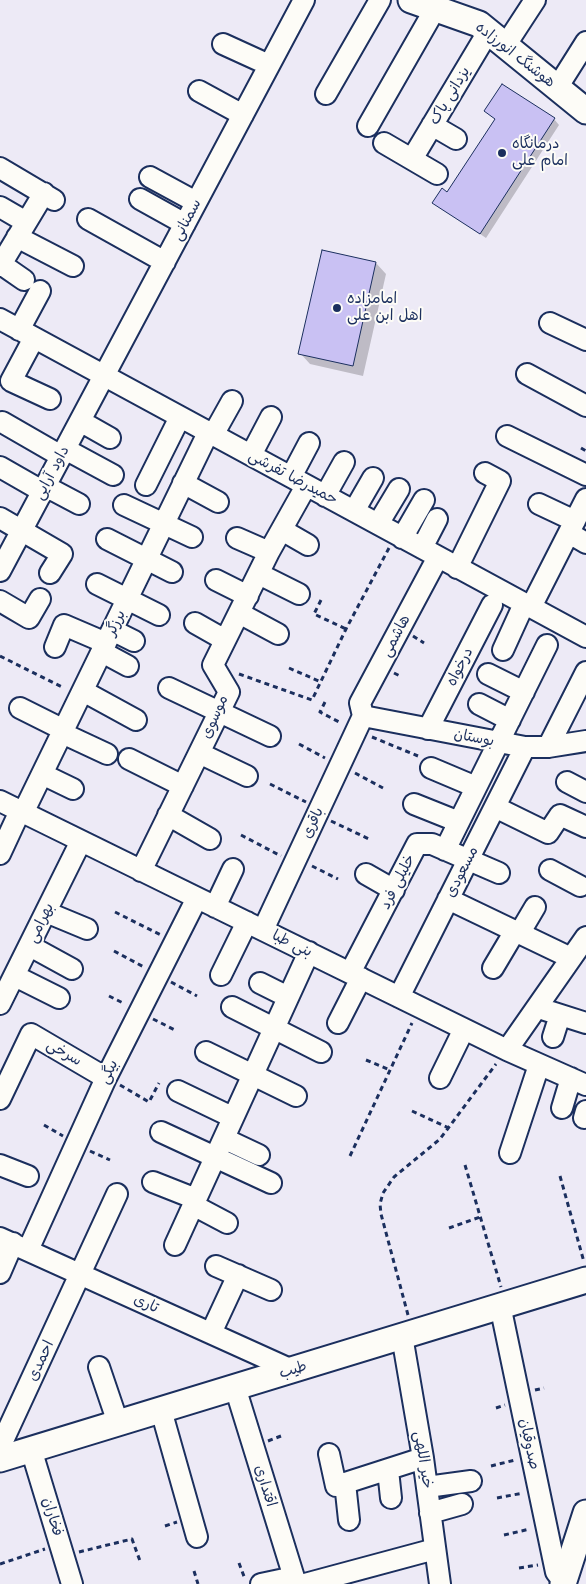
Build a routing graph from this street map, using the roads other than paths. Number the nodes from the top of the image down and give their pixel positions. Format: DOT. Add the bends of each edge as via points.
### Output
graph roads {
  1 [pos="304,0"];
  2 [pos="380,0"];
  3 [pos="411,0"];
  4 [pos="535,0"];
  5 [pos="435,9"];
  6 [pos="497,39"];
  7 [pos="586,42"];
  8 [pos="223,44"];
  9 [pos="269,65"];
  10 [pos="557,88"];
  11 [pos="199,91"];
  12 [pos="326,94"];
  13 [pos="586,111"];
  14 [pos="243,115"];
  15 [pos="432,125"];
  16 [pos="368,126"];
  17 [pos="456,139"];
  18 [pos="384,143"];
  19 [pos="412,159"];
  20 [pos="0,168"];
  21 [pos="437,174"];
  22 [pos="150,177"];
  23 [pos="140,199"];
  24 [pos="196,202"];
  25 [pos="0,207"];
  26 [pos="88,219"];
  27 [pos="185,224"];
  28 [pos="22,229"];
  29 [pos="165,262"];
  30 [pos="1,265"];
  31 [pos="73,266"];
  32 [pos="0,319"];
  33 [pos="550,323"];
  34 [pos="27,334"];
  35 [pos="586,340"];
  36 [pos="527,374"];
  37 [pos="104,375"];
  38 [pos="50,399"];
  39 [pos="232,401"];
  40 [pos="586,406"];
  41 [pos="180,417"];
  42 [pos="271,417"];
  43 [pos="80,421"];
  44 [pos="2,422"];
  45 [pos="211,434"];
  46 [pos="507,436"];
  47 [pos="110,438"];
  48 [pos="309,443"];
  49 [pos="63,453"];
  50 [pos="251,455"];
  51 [pos="344,462"];
  52 [pos="0,467"];
  53 [pos="485,473"];
  54 [pos="113,475"];
  55 [pos="586,475"];
  56 [pos="373,478"];
  57 [pos="298,481"];
  58 [pos="183,483"];
  59 [pos="146,485"];
  60 [pos="44,489"];
  61 [pos="400,489"];
  62 [pos="325,496"];
  63 [pos="424,500"];
  64 [pos="218,502"];
  65 [pos="78,504"];
  66 [pos="539,504"];
  67 [pos="124,505"];
  68 [pos="354,511"];
  69 [pos="579,516"];
  70 [pos="0,518"];
  71 [pos="437,519"];
  72 [pos="164,524"];
  73 [pos="378,524"];
  74 [pos="22,530"];
  75 [pos="282,530"];
  76 [pos="399,536"];
  77 [pos="192,537"];
  78 [pos="237,538"];
  79 [pos="107,539"];
  80 [pos="586,543"];
  81 [pos="308,545"];
  82 [pos="269,552"];
  83 [pos="430,552"];
  84 [pos="147,558"];
  85 [pos="457,568"];
  86 [pos="0,571"];
  87 [pos="172,572"];
  88 [pos="50,573"];
  89 [pos="259,574"];
  90 [pos="216,580"];
  91 [pos="97,584"];
  92 [pos="299,594"];
  93 [pos="248,596"];
  94 [pos="40,599"];
  95 [pos="127,599"];
  96 [pos="0,601"];
  97 [pos="492,605"];
  98 [pos="528,606"];
  99 [pos="239,613"];
  100 [pos="159,615"];
  101 [pos="195,623"];
  102 [pos="278,634"];
  103 [pos="586,637"];
  104 [pos="225,640"];
  105 [pos="134,641"];
  106 [pos="107,642"];
  107 [pos="547,645"];
  108 [pos="55,647"];
  109 [pos="503,650"];
  110 [pos="128,666"];
  111 [pos="586,672"];
  112 [pos="488,674"];
  113 [pos="169,688"];
  114 [pos="524,692"];
  115 [pos="81,694"];
  116 [pos="479,704"];
  117 [pos="20,708"];
  118 [pos="219,712"];
  119 [pos="136,720"];
  120 [pos="510,720"];
  121 [pos="360,723"];
  122 [pos="428,729"];
  123 [pos="63,731"];
  124 [pos="270,736"];
  125 [pos="586,741"];
  126 [pos="499,742"];
  127 [pos="548,746"];
  128 [pos="525,747"];
  129 [pos="107,754"];
  130 [pos="199,754"];
  131 [pos="128,758"];
  132 [pos="425,762"];
  133 [pos="42,774"];
  134 [pos="247,776"];
  135 [pos="567,782"];
  136 [pos="183,786"];
  137 [pos="476,787"];
  138 [pos="73,789"];
  139 [pos="586,792"];
  140 [pos="0,801"];
  141 [pos="414,804"];
  142 [pos="495,807"];
  143 [pos="22,812"];
  144 [pos="168,815"];
  145 [pos="459,822"];
  146 [pos="586,827"];
  147 [pos="210,839"];
  148 [pos="81,841"];
  149 [pos="445,850"];
  150 [pos="0,854"];
  151 [pos="467,860"];
  152 [pos="233,869"];
  153 [pos="550,870"];
  154 [pos="142,871"];
  155 [pos="499,873"];
  156 [pos="366,874"];
  157 [pos="584,884"];
  158 [pos="394,890"];
  159 [pos="197,898"];
  160 [pos="448,899"];
  161 [pos="215,907"];
  162 [pos="536,907"];
  163 [pos="46,912"];
  164 [pos="255,926"];
  165 [pos="87,929"];
  166 [pos="517,933"];
  167 [pos="586,937"];
  168 [pos="30,946"];
  169 [pos="309,952"];
  170 [pos="571,958"];
  171 [pos="493,968"];
  172 [pos="72,969"];
  173 [pos="221,975"];
  174 [pos="355,975"];
  175 [pos="15,976"];
  176 [pos="260,983"];
  177 [pos="399,996"];
  178 [pos="288,997"];
  179 [pos="59,998"];
  180 [pos="0,1004"];
  181 [pos="232,1007"];
  182 [pos="586,1023"];
  183 [pos="338,1024"];
  184 [pos="464,1028"];
  185 [pos="273,1029"];
  186 [pos="553,1037"];
  187 [pos="507,1050"];
  188 [pos="206,1052"];
  189 [pos="321,1052"];
  190 [pos="540,1065"];
  191 [pos="252,1074"];
  192 [pos="106,1078"];
  193 [pos="440,1078"];
  194 [pos="578,1082"];
  195 [pos="178,1091"];
  196 [pos="296,1096"];
  197 [pos="0,1099"];
  198 [pos="562,1108"];
  199 [pos="232,1117"];
  200 [pos="161,1132"];
  201 [pos="225,1140"];
  202 [pos="510,1153"];
  203 [pos="260,1155"];
  204 [pos="215,1157"];
  205 [pos="0,1165"];
  206 [pos="28,1176"];
  207 [pos="153,1182"];
  208 [pos="271,1183"];
  209 [pos="117,1194"];
  210 [pos="194,1202"];
  211 [pos="227,1223"];
  212 [pos="14,1244"];
  213 [pos="175,1246"];
  214 [pos="216,1266"];
  215 [pos="0,1273"];
  216 [pos="81,1274"];
  217 [pos="238,1275"];
  218 [pos="586,1280"];
  219 [pos="271,1290"];
  220 [pos="503,1303"];
  221 [pos="211,1333"];
  222 [pos="408,1335"];
  223 [pos="99,1367"];
  224 [pos="292,1370"];
  225 [pos="235,1388"];
  226 [pos="161,1410"];
  227 [pos="118,1423"];
  228 [pos="0,1447"];
  229 [pos="31,1450"];
  230 [pos="329,1454"];
  231 [pos="423,1458"];
  232 [pos="0,1459"];
  233 [pos="388,1470"];
  234 [pos="471,1481"];
  235 [pos="341,1484"];
  236 [pos="427,1487"];
  237 [pos="391,1498"];
  238 [pos="462,1504"];
  239 [pos="430,1513"];
  240 [pos="586,1513"];
  241 [pos="349,1520"];
  242 [pos="197,1537"];
  243 [pos="435,1549"];
  244 [pos="298,1582"];
  245 [pos="564,1583"];
  246 [pos="72,1584"];
  247 [pos="261,1584"];
  248 [pos="440,1584"];
  1 -- 9 [label="street, سمنانی"];
  2 -- 12 [label="street"];
  3 -- 5 [label="main road, هوشنگ انورزاده"];
  4 -- 6 [label="street, یزدانی پاک"];
  5 -- 6 [label="main road, هوشنگ انورزاده" via="478,24"];
  5 -- 16 [label="street"];
  6 -- 10 [label="main road, هوشنگ انورزاده"];
  6 -- 15 [label="street, یزدانی پاک"];
  7 -- 10 [label="street"];
  8 -- 9 [label="street"];
  9 -- 14 [label="street, سمنانی"];
  10 -- 13 [label="main road, هوشنگ انورزاده"];
  11 -- 14 [label="street"];
  14 -- 24 [label="street, سمنانی"];
  15 -- 17 [label="street"];
  15 -- 19 [label="street, یزدانی پاک"];
  18 -- 19 [label="street"];
  19 -- 21 [label="street"];
  20 -- 28 [label="street" via="49,196"];
  22 -- 24 [label="street"];
  23 -- 27 [label="street"];
  24 -- 27 [label="street, سمنانی"];
  25 -- 28 [label="street"];
  26 -- 29 [label="street"];
  27 -- 29 [label="street, سمنانی"];
  28 -- 30 [label="street"];
  28 -- 31 [label="street"];
  29 -- 37 [label="street, سمنانی"];
  30 -- 34 [label="street" via="32,286"];
  32 -- 34 [label="street, حمیدرضا تفرشی"];
  33 -- 35 [label="street"];
  34 -- 37 [label="street, حمیدرضا تفرشی"];
  34 -- 38 [label="street" via="11,381"];
  36 -- 40 [label="street"];
  37 -- 41 [label="street, حمیدرضا تفرشی"];
  37 -- 43 [label="street, داود آرایی"];
  39 -- 45 [label="street, برزگر"];
  41 -- 45 [label="street, حمیدرضا تفرشی"];
  41 -- 59 [label="street"];
  42 -- 50 [label="street"];
  43 -- 47 [label="street"];
  43 -- 49 [label="street, داود آرایی"];
  44 -- 49 [label="street"];
  45 -- 50 [label="street, حمیدرضا تفرشی"];
  45 -- 58 [label="street, برزگر"];
  46 -- 55 [label="street"];
  48 -- 57 [label="street"];
  49 -- 54 [label="street"];
  49 -- 60 [label="street, داود آرایی"];
  50 -- 57 [label="street, حمیدرضا تفرشی"];
  51 -- 62 [label="street"];
  52 -- 60 [label="street"];
  53 -- 85 [label="street" via="500,481"];
  56 -- 68 [label="street"];
  57 -- 62 [label="street, حمیدرضا تفرشی"];
  57 -- 75 [label="street"];
  58 -- 64 [label="street"];
  58 -- 72 [label="street, برزگر"];
  60 -- 65 [label="street"];
  60 -- 74 [label="street, داود آرایی"];
  61 -- 73 [label="street"];
  62 -- 68 [label="street, حمیدرضا تفرشی"];
  63 -- 76 [label="street"];
  66 -- 69 [label="street"];
  67 -- 72 [label="street"];
  68 -- 73 [label="street, حمیدرضا تفرشی"];
  69 -- 80 [label="street"];
  69 -- 98 [label="street"];
  70 -- 74 [label="street"];
  71 -- 83 [label="street, هاشمی"];
  72 -- 77 [label="street"];
  72 -- 84 [label="street, برزگر"];
  73 -- 76 [label="street, حمیدرضا تفرشی"];
  74 -- 86 [label="street, داود آرایی"];
  74 -- 88 [label="street" via="62,554"];
  75 -- 81 [label="street"];
  75 -- 82 [label="street"];
  76 -- 83 [label="street, حمیدرضا تفرشی"];
  78 -- 82 [label="street"];
  79 -- 84 [label="street"];
  82 -- 89 [label="street"];
  83 -- 85 [label="street, حمیدرضا تفرشی"];
  83 -- 121 [label="street, هاشمی" via="360,703"];
  84 -- 87 [label="street"];
  84 -- 95 [label="street, برزگر"];
  85 -- 98 [label="street, حمیدرضا تفرشی"];
  89 -- 92 [label="street"];
  89 -- 93 [label="street"];
  90 -- 93 [label="street"];
  91 -- 95 [label="street"];
  93 -- 99 [label="street"];
  94 -- 96 [label="street" via="30,618"];
  95 -- 100 [label="street"];
  95 -- 106 [label="street, برزگر"];
  97 -- 122 [label="street, درخواه"];
  98 -- 103 [label="street, حمیدرضا تفرشی"];
  98 -- 109 [label="street"];
  99 -- 102 [label="street"];
  99 -- 104 [label="street"];
  101 -- 104 [label="street"];
  104 -- 118 [label="street, موسوی" via="213,665 229,692"];
  105 -- 106 [label="street"];
  106 -- 108 [label="street" via="64,625"];
  106 -- 110 [label="street"];
  106 -- 115 [label="street, برزگر"];
  107 -- 114 [label="street"];
  111 -- 127 [label="street"];
  112 -- 114 [label="street"];
  113 -- 118 [label="street"];
  114 -- 120 [label="street"];
  115 -- 119 [label="street"];
  115 -- 123 [label="street, برزگر"];
  116 -- 120 [label="street"];
  117 -- 123 [label="street"];
  118 -- 124 [label="street"];
  118 -- 130 [label="street, موسوی"];
  120 -- 126 [label="street"];
  121 -- 122 [label="street, بوستان"];
  121 -- 164 [label="street, باقری" via="296,861"];
  122 -- 126 [label="street, بوستان"];
  123 -- 129 [label="street"];
  123 -- 133 [label="street, برزگر"];
  125 -- 127 [label="street, بوستان"];
  126 -- 128 [label="street, بوستان"];
  126 -- 137 [label="street"];
  127 -- 128 [label="street, بوستان"];
  128 -- 142 [label="street, مسعودی"];
  130 -- 134 [label="street"];
  130 -- 136 [label="street, موسوی"];
  131 -- 136 [label="street"];
  132 -- 137 [label="street"];
  133 -- 138 [label="street"];
  133 -- 143 [label="street, برزگر"];
  135 -- 139 [label="street"];
  136 -- 144 [label="street, موسوی"];
  137 -- 145 [label="street"];
  140 -- 143 [label="street, بنی طبا"];
  141 -- 145 [label="street"];
  142 -- 146 [label="street" via="548,833 560,815"];
  142 -- 151 [label="street, مسعودی"];
  143 -- 148 [label="street, بنی طبا"];
  143 -- 150 [label="street, برزگر"];
  144 -- 147 [label="street"];
  144 -- 154 [label="street, موسوی"];
  145 -- 149 [label="street"];
  148 -- 154 [label="street, بنی طبا"];
  148 -- 163 [label="street, بهرامی"];
  149 -- 151 [label="street"];
  149 -- 158 [label="street, خلیلی فرد" via="425,842 417,844"];
  151 -- 155 [label="street"];
  151 -- 160 [label="street, مسعودی"];
  152 -- 161 [label="street"];
  153 -- 157 [label="street"];
  154 -- 159 [label="street, بنی طبا"];
  156 -- 158 [label="street"];
  158 -- 174 [label="street, خلیلی فرد"];
  159 -- 161 [label="street, بنی طبا"];
  159 -- 192 [label="street, بیگی"];
  160 -- 166 [label="street"];
  160 -- 177 [label="street, مسعودی"];
  161 -- 164 [label="street, بنی طبا"];
  162 -- 166 [label="street"];
  163 -- 165 [label="street"];
  163 -- 168 [label="street, بهرامی"];
  164 -- 169 [label="street, بنی طبا"];
  164 -- 173 [label="street, باقری"];
  166 -- 170 [label="street"];
  166 -- 171 [label="street"];
  167 -- 170 [label="street"];
  168 -- 172 [label="street"];
  168 -- 175 [label="street, بهرامی"];
  169 -- 174 [label="street, بنی طبا"];
  169 -- 178 [label="street"];
  170 -- 187 [label="street"];
  174 -- 177 [label="street, بنی طبا"];
  174 -- 183 [label="street, خلیلی فرد"];
  175 -- 179 [label="street"];
  175 -- 180 [label="street, بهرامی"];
  176 -- 178 [label="street"];
  177 -- 184 [label="street, بنی طبا"];
  178 -- 185 [label="street"];
  181 -- 185 [label="street"];
  182 -- 186 [label="street" via="553,1013"];
  184 -- 187 [label="street, بنی طبا"];
  184 -- 193 [label="street"];
  185 -- 189 [label="street"];
  185 -- 191 [label="street"];
  187 -- 190 [label="street, بنی طبا"];
  188 -- 191 [label="street"];
  190 -- 194 [label="street, بنی طبا"];
  190 -- 202 [label="street"];
  191 -- 196 [label="street"];
  191 -- 199 [label="street"];
  192 -- 197 [label="street, سرخی" via="31,1034"];
  192 -- 212 [label="street, بیگی"];
  194 -- 198 [label="street"];
  195 -- 199 [label="street"];
  199 -- 201 [label="street"];
  200 -- 204 [label="street"];
  201 -- 203 [label="street"];
  201 -- 204 [label="street"];
  204 -- 208 [label="street"];
  204 -- 210 [label="street"];
  205 -- 206 [label="street"];
  207 -- 210 [label="street"];
  209 -- 216 [label="street, احمدی"];
  210 -- 211 [label="street"];
  210 -- 213 [label="street"];
  212 -- 215 [label="street, بیگی"];
  212 -- 216 [label="street, تاری"];
  214 -- 217 [label="street"];
  216 -- 221 [label="street, تاری"];
  216 -- 228 [label="street, احمدی" via="56,1347"];
  217 -- 219 [label="street"];
  217 -- 221 [label="street"];
  218 -- 220 [label="main road, طیب"];
  220 -- 222 [label="main road, طیب"];
  220 -- 245 [label="street, صدوقیان" via="556,1572"];
  221 -- 224 [label="street, تاری"];
  222 -- 224 [label="main road, طیب"];
  222 -- 231 [label="street, خیر اللهی"];
  223 -- 227 [label="street"];
  224 -- 225 [label="main road, طیب"];
  225 -- 226 [label="main road, طیب"];
  225 -- 244 [label="street, اقتداری"];
  226 -- 227 [label="main road, طیب"];
  226 -- 242 [label="street"];
  227 -- 229 [label="main road, طیب"];
  229 -- 232 [label="main road, طیب"];
  229 -- 246 [label="street, فخاران"];
  230 -- 235 [label="street"];
  231 -- 233 [label="street"];
  231 -- 236 [label="street, خیر اللهی"];
  233 -- 235 [label="street"];
  233 -- 237 [label="street"];
  234 -- 236 [label="street"];
  235 -- 241 [label="street"];
  236 -- 239 [label="street, خیر اللهی"];
  238 -- 239 [label="street"];
  239 -- 243 [label="street, خیر اللهی"];
  240 -- 245 [label="main road"];
  243 -- 244 [label="street"];
  243 -- 248 [label="street, خیر اللهی"];
  244 -- 247 [label="street"];
}
